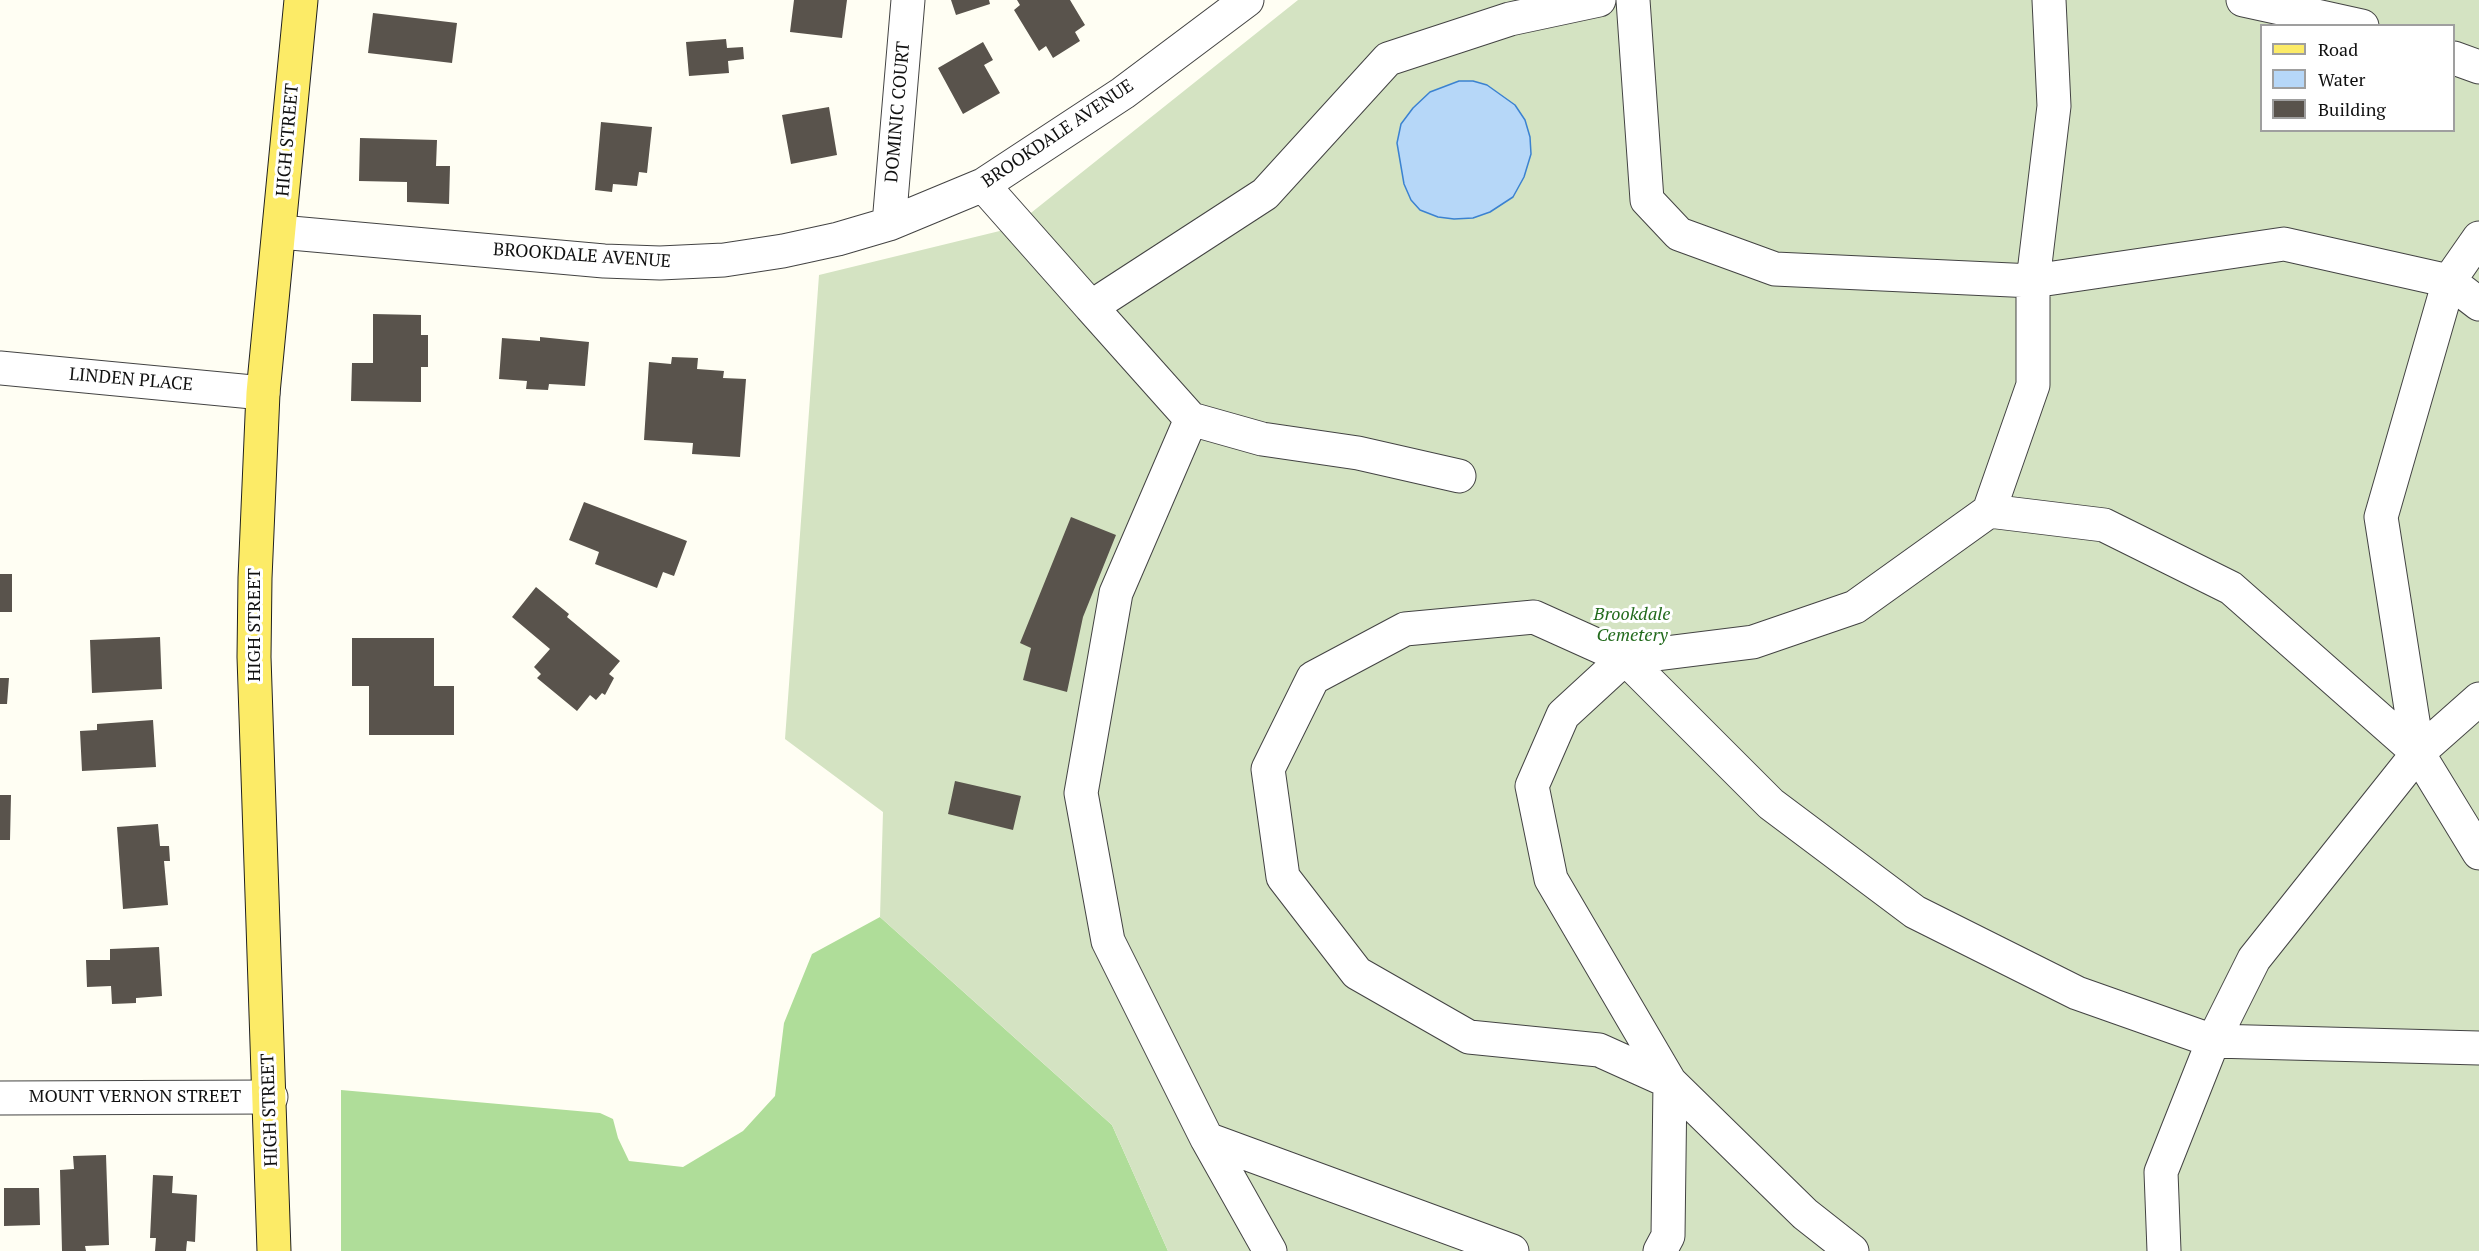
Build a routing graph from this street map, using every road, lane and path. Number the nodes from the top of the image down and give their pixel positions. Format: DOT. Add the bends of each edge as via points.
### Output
graph roads {
  1 [pos="301,0"];
  2 [pos="908,0"];
  3 [pos="1247,0"];
  4 [pos="1599,0"];
  5 [pos="1633,0"];
  6 [pos="2049,0"];
  7 [pos="2243,0"];
  8 [pos="2353,24"];
  9 [pos="2455,57"];
  10 [pos="2479,67"];
  11 [pos="983,185"];
  12 [pos="889,224"];
  13 [pos="280,232"];
  14 [pos="2479,238"];
  15 [pos="2033,281"];
  16 [pos="2450,281"];
  17 [pos="2479,304"];
  18 [pos="1091,307"];
  19 [pos="0,368"];
  20 [pos="263,393"];
  21 [pos="1191,419"];
  22 [pos="1459,477"];
  23 [pos="1989,511"];
  24 [pos="1625,658"];
  25 [pos="2479,699"];
  26 [pos="2418,753"];
  27 [pos="2479,853"];
  28 [pos="2213,1041"];
  29 [pos="2479,1048"];
  30 [pos="1670,1082"];
  31 [pos="270,1096"];
  32 [pos="0,1098"];
  33 [pos="1207,1139"];
  34 [pos="274,1251"];
  35 [pos="1270,1251"];
  36 [pos="1512,1251"];
  37 [pos="1660,1251"];
  38 [pos="1852,1251"];
  39 [pos="2164,1251"];
  1 -- 13 [label="main road, HIGH STREET"];
  2 -- 12 [label="street, DOMINIC COURT"];
  3 -- 11 [label="street, BROOKDALE AVENUE" via="1090,116"];
  4 -- 18 [label="street" via="1510,19 1388,59 1265,194"];
  5 -- 15 [label="street" via="1647,200 1679,234 1775,268"];
  6 -- 15 [label="street" via="2054,106"];
  7 -- 8 [label="street"];
  9 -- 10 [label="street"];
  11 -- 12 [label="street, BROOKDALE AVENUE"];
  11 -- 18 [label="street"];
  12 -- 13 [label="street, BROOKDALE AVENUE" via="783,251 724,260 660,263"];
  13 -- 20 [label="main road, HIGH STREET"];
  14 -- 16 [label="street"];
  15 -- 16 [label="street" via="2284,244"];
  15 -- 23 [label="street" via="2033,385"];
  16 -- 17 [label="street"];
  16 -- 26 [label="street" via="2382,517"];
  18 -- 21 [label="street"];
  19 -- 20 [label="street, LINDEN PLACE"];
  20 -- 31 [label="main road, HIGH STREET" via="254,657"];
  21 -- 22 [label="street" via="1262,439 1358,453"];
  21 -- 33 [label="street" via="1116,593 1081,793 1108,941"];
  23 -- 24 [label="street" via="1855,607 1753,642"];
  23 -- 26 [label="street" via="2104,525 2231,588"];
  24 -- 28 [label="street" via="1771,804 1915,912 2077,993"];
  24 -- 30 [label="street" via="1563,715 1532,786 1551,879"];
  24 -- 30 [label="street" via="1533,617 1405,629 1313,678 1268,769 1283,878 1357,973 1469,1037 1599,1050"];
  25 -- 26 [label="street"];
  26 -- 27 [label="street"];
  26 -- 28 [label="street" via="2254,959"];
  28 -- 29 [label="street"];
  28 -- 39 [label="street" via="2161,1172"];
  30 -- 37 [label="street" via="1668,1236"];
  30 -- 38 [label="street" via="1805,1214"];
  31 -- 32 [label="street, MOUNT VERNON STREET"];
  31 -- 34 [label="main road, HIGH STREET"];
  33 -- 35 [label="street"];
  33 -- 36 [label="street"];
}
